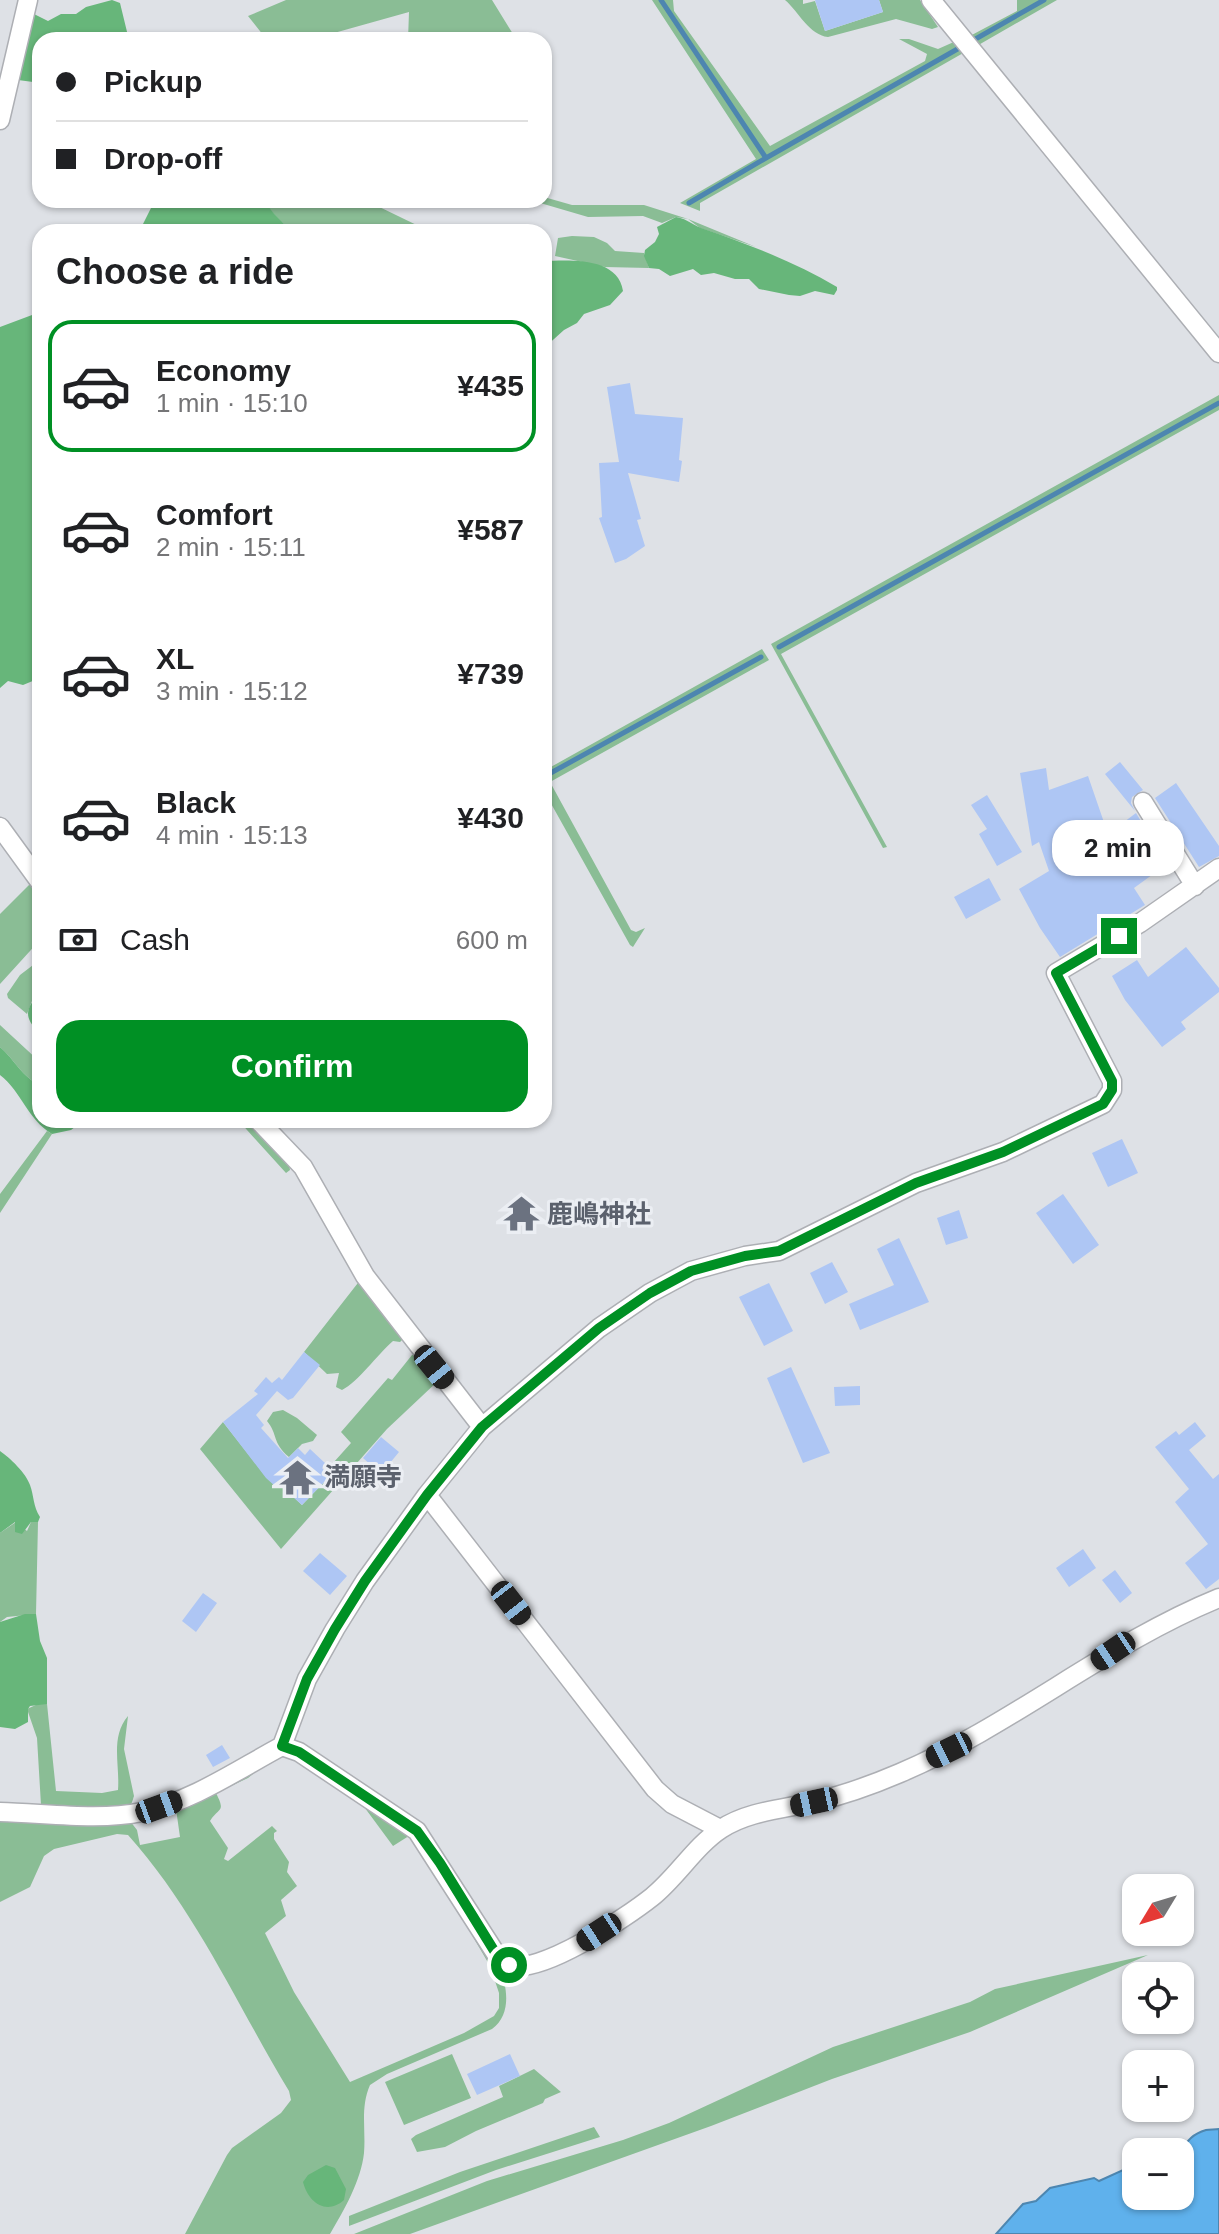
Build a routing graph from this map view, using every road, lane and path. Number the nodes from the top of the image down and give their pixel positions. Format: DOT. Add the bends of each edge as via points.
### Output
graph roads {
  1 [pos="28,0"];
  2 [pos="931,0"];
  3 [pos="0,120"];
  4 [pos="1219,353"];
  5 [pos="1143,802"];
  6 [pos="0,827"];
  7 [pos="1219,868"];
  8 [pos="32,871"];
  9 [pos="1195,886"];
  10 [pos="266,1128"];
  11 [pos="482,1427"];
  12 [pos="427,1495"];
  13 [pos="1219,1598"];
  14 [pos="282,1746"];
  15 [pos="0,1812"];
  16 [pos="720,1829"];
  1 -- 3 [label="street"];
  2 -- 4 [label="street"];
  5 -- 9 [label="street"];
  6 -- 8 [label="street"];
  7 -- 9 [label="street"];
  9 -- 11 [label="street" via="1056,973 1112,1081 1103,1104 1003,1152 916,1183 779,1251 711,1265 673,1280 599,1328"];
  10 -- 11 [label="street" via="303,1167 365,1276"];
  11 -- 12 [label="street"];
  12 -- 14 [label="street" via="335,1629 307,1679"];
  12 -- 16 [label="street" via="655,1789"];
  13 -- 16 [label="street" via="1158,1625 1023,1709 902,1773"];
  14 -- 15 [label="street" via="202,1790 140,1812"];
  14 -- 16 [label="street" via="417,1831 498,1957 509,1965 544,1963 578,1946 653,1896"];
}
